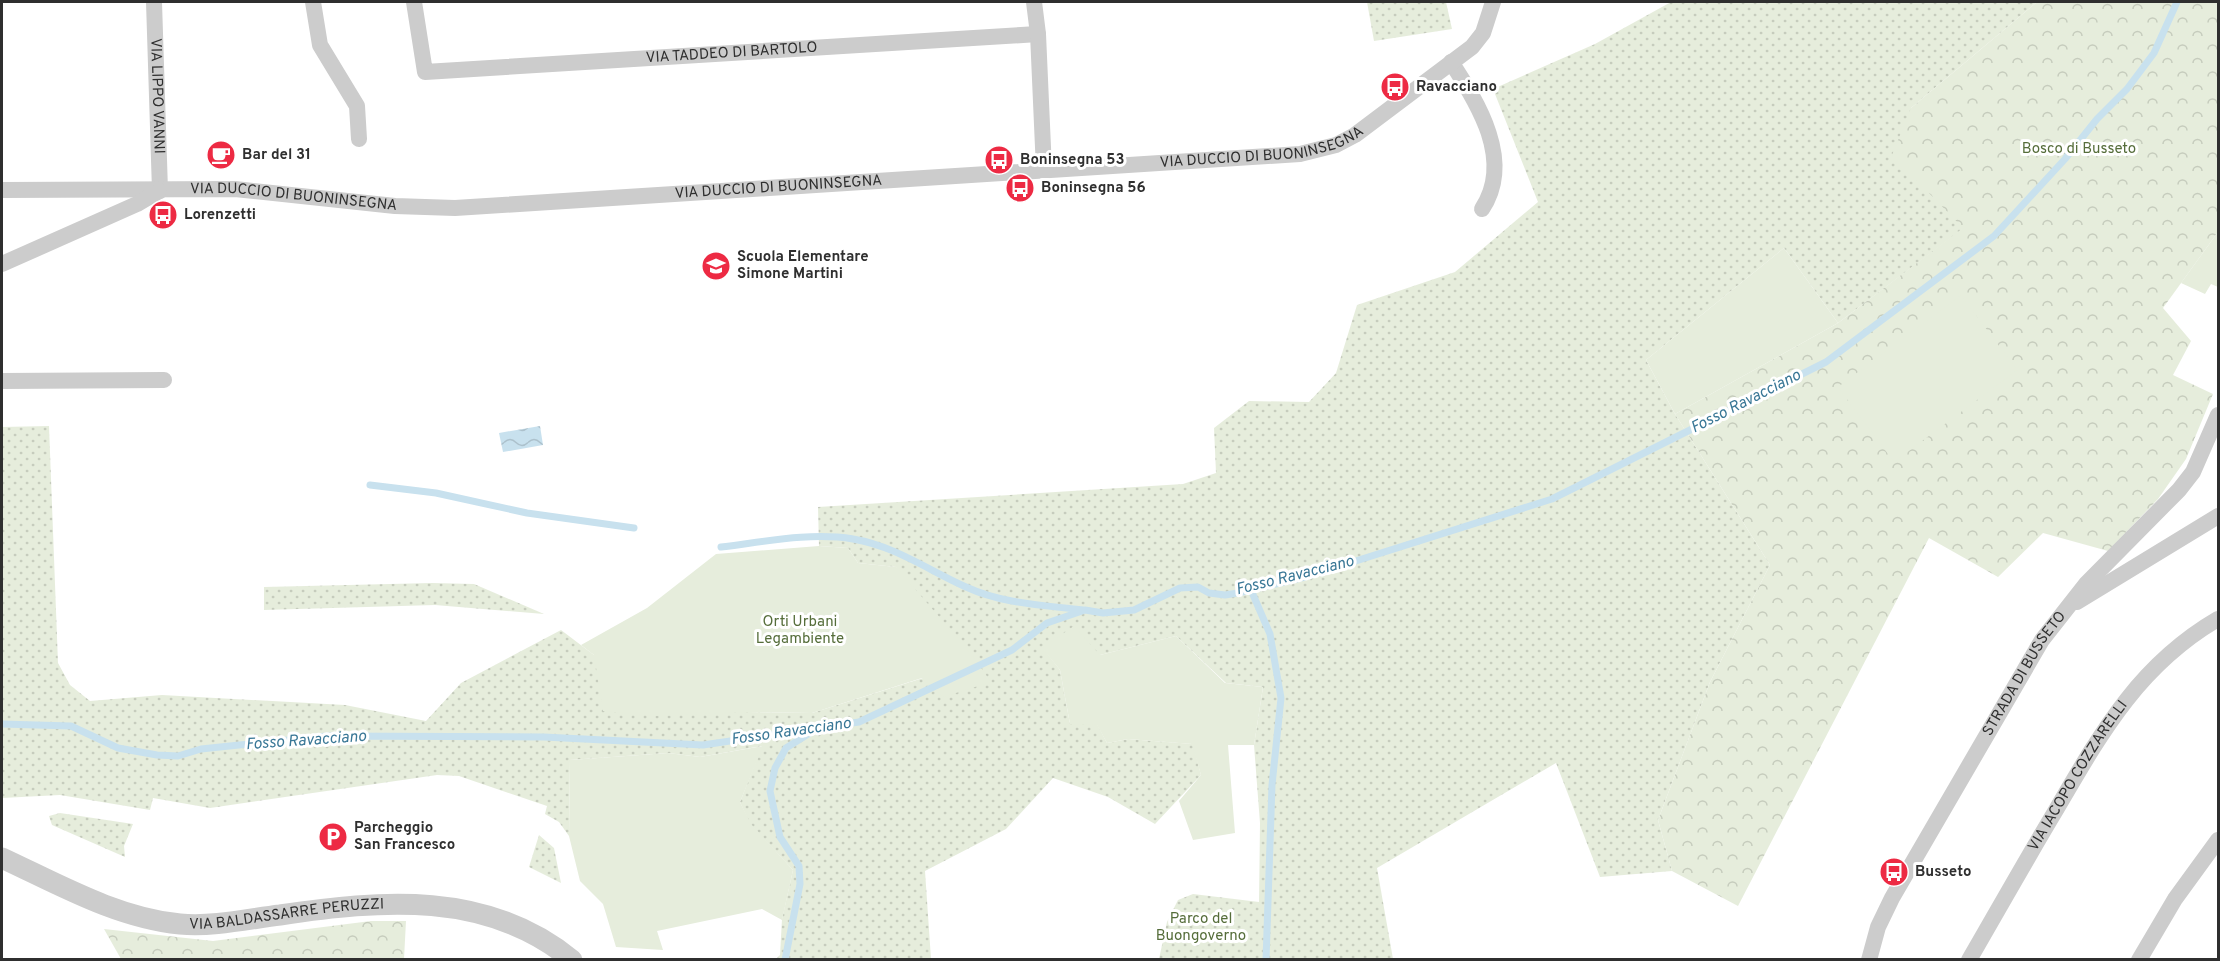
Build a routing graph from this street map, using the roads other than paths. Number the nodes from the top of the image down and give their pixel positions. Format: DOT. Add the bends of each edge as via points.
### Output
graph roads {
  1 [pos="154,2"];
  2 [pos="314,2"];
  3 [pos="414,2"];
  4 [pos="1038,2"];
  5 [pos="1493,2"];
  6 [pos="1038,34"];
  7 [pos="1451,62"];
  8 [pos="359,140"];
  9 [pos="1044,170"];
  10 [pos="2,190"];
  11 [pos="160,191"];
  12 [pos="1482,209"];
  13 [pos="2,264"];
  14 [pos="164,380"];
  15 [pos="2,381"];
  16 [pos="2218,415"];
  17 [pos="2218,516"];
  18 [pos="2071,605"];
  19 [pos="2218,619"];
  20 [pos="2218,840"];
  21 [pos="2,858"];
  22 [pos="572,960"];
  23 [pos="1869,960"];
  24 [pos="1969,960"];
  25 [pos="2139,960"];
  1 -- 11 [label="street, VIA LIPPO VANNI"];
  2 -- 8 [label="street" via="320,45 357,106"];
  3 -- 6 [label="street, VIA TADDEO DI BARTOLO" via="425,72"];
  4 -- 6 [label="street"];
  5 -- 7 [label="street, VIA DUCCIO DI BUONINSEGNA" via="1479,39"];
  6 -- 9 [label="street"];
  7 -- 9 [label="street, VIA DUCCIO DI BUONINSEGNA" via="1355,135 1322,149 1287,155"];
  7 -- 12 [label="street" via="1476,102 1491,140 1493,187"];
  9 -- 11 [label="street, VIA DUCCIO DI BUONINSEGNA" via="455,208 395,206 235,189"];
  10 -- 11 [label="street, VIA DUCCIO DI BUONINSEGNA"];
  11 -- 13 [label="street"];
  14 -- 15 [label="street"];
  16 -- 18 [label="street, STRADA DI BUSSETO" via="2193,472 2086,584"];
  17 -- 18 [label="street"];
  18 -- 23 [label="street, STRADA DI BUSSETO" via="2052,626 2022,673 1892,898 1878,927"];
  19 -- 24 [label="street, VIA IACOPO COZZARELLI" via="2154,668 2115,711"];
  20 -- 25 [label="street" via="2175,899"];
  21 -- 22 [label="street, VIA BALDASSARRE PERUZZI" via="106,904 168,922 220,923 366,904 414,903 469,910 506,921 549,942"];
}
